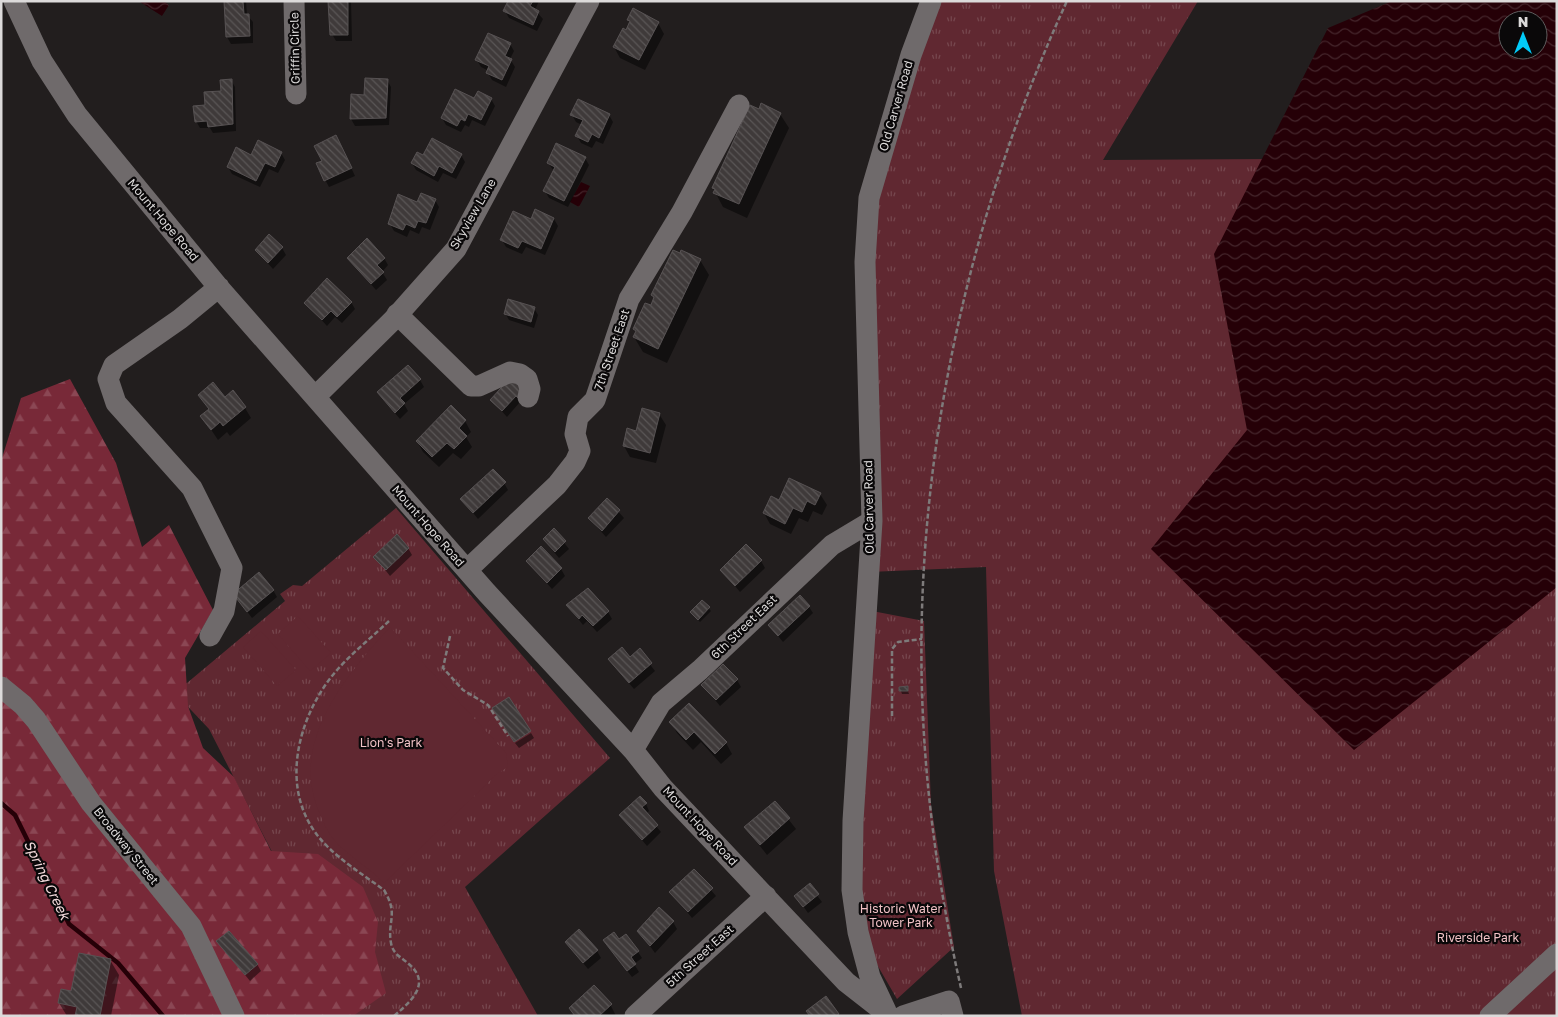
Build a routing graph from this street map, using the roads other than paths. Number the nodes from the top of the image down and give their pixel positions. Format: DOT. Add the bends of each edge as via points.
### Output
graph roads {
  1 [pos="14,1"];
  2 [pos="294,1"];
  3 [pos="589,1"];
  4 [pos="931,1"];
  5 [pos="296,94"];
  6 [pos="739,105"];
  7 [pos="219,287"];
  8 [pos="397,314"];
  9 [pos="315,397"];
  10 [pos="528,397"];
  11 [pos="872,521"];
  12 [pos="467,570"];
  13 [pos="210,636"];
  14 [pos="1,687"];
  15 [pos="633,750"];
  16 [pos="766,896"];
  17 [pos="1557,954"];
  18 [pos="911,1014"];
  19 [pos="234,1016"];
  20 [pos="635,1016"];
  21 [pos="953,1016"];
  22 [pos="1490,1016"];
  1 -- 7 [label="street, Mount Hope Road" via="42,61 77,115"];
  2 -- 5 [label="street, Griffin Circle"];
  3 -- 8 [label="street, Skyview Lane" via="456,249"];
  4 -- 11 [label="street, Old Carver Road" via="911,55 869,198 865,262"];
  6 -- 12 [label="street, 7th Street East" via="682,212 629,300 595,400 578,417 575,434 580,451 575,462 556,485"];
  7 -- 9 [label="street, Mount Hope Road"];
  7 -- 13 [label="street" via="114,365 108,379 116,403 192,488 232,568 224,611"];
  8 -- 9 [label="street, Skyview Lane"];
  8 -- 10 [label="street" via="471,386 515,372 527,379"];
  9 -- 12 [label="street, Mount Hope Road"];
  11 -- 15 [label="street, 6th Street East" via="832,545 661,703"];
  11 -- 18 [label="street, Old Carver Road" via="853,821 852,890 858,932 870,977"];
  12 -- 15 [label="street, Mount Hope Road"];
  14 -- 19 [label="street, Broadway Street" via="36,720 91,804 191,926"];
  15 -- 16 [label="street, Mount Hope Road" via="663,788"];
  16 -- 18 [label="street, Mount Hope Road" via="846,982"];
  16 -- 20 [label="street, 5th Street East"];
  17 -- 22 [label="street"];
  18 -- 21 [label="street" via="949,1001"];
}
